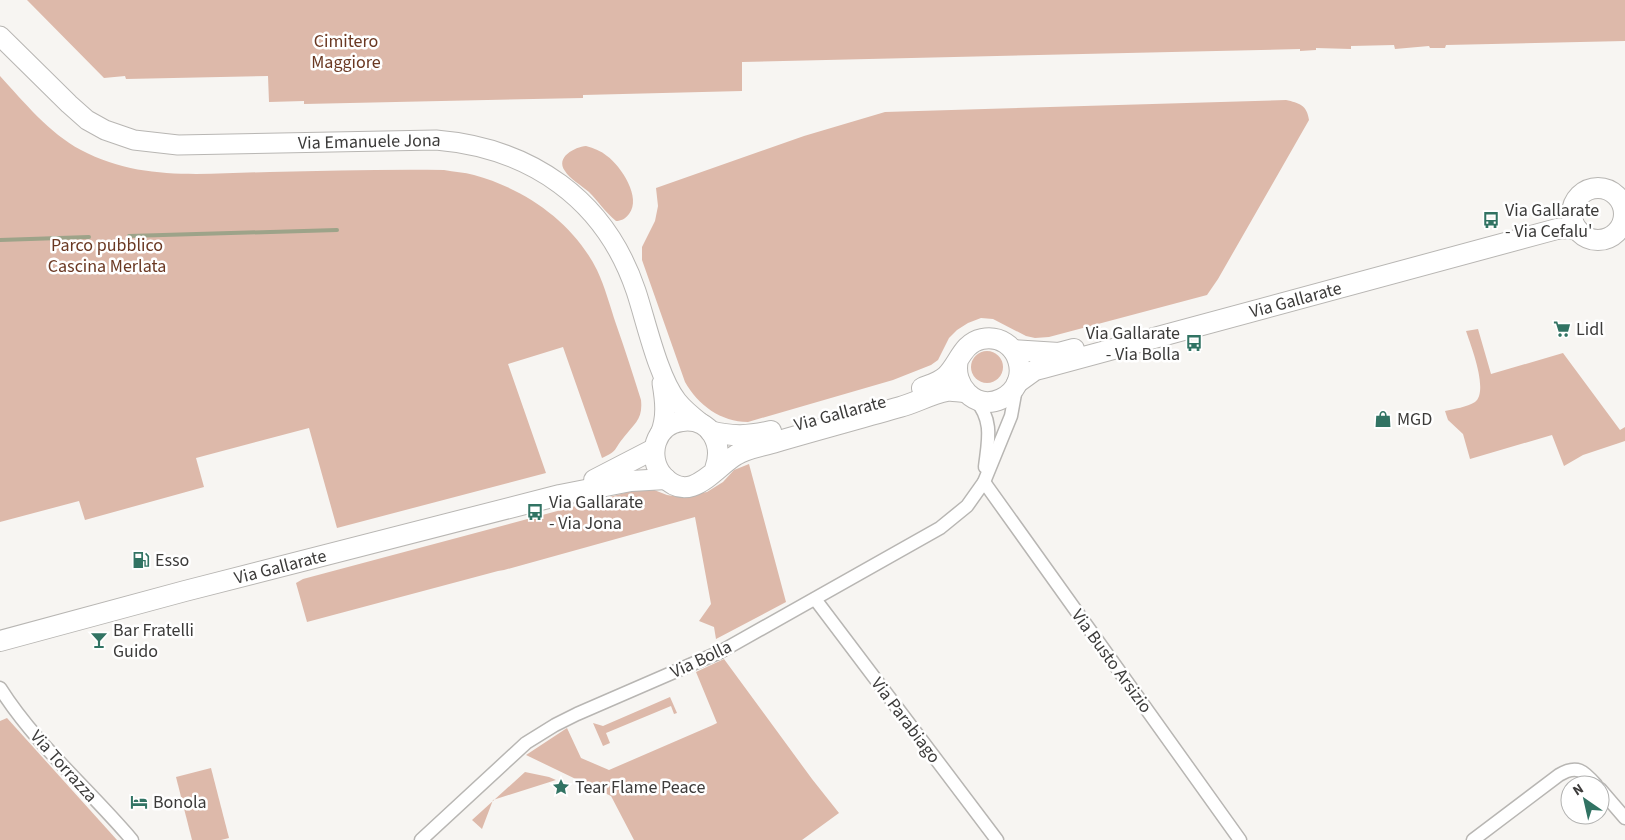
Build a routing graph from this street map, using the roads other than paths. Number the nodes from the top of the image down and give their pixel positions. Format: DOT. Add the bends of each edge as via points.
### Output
graph roads {
  1 [pos="0,36"];
  2 [pos="1623,212"];
  3 [pos="1575,222"];
  4 [pos="1013,350"];
  5 [pos="658,360"];
  6 [pos="958,360"];
  7 [pos="1016,386"];
  8 [pos="970,395"];
  9 [pos="706,427"];
  10 [pos="657,442"];
  11 [pos="715,469"];
  12 [pos="666,480"];
  13 [pos="984,482"];
  14 [pos="560,495"];
  15 [pos="815,599"];
  16 [pos="0,641"];
  17 [pos="0,688"];
  18 [pos="1586,775"];
  19 [pos="1610,801"];
  20 [pos="1625,818"];
  21 [pos="132,840"];
  22 [pos="421,840"];
  23 [pos="997,840"];
  24 [pos="1240,840"];
  25 [pos="1473,840"];
  1 -- 5 [label="street, Via Emanuele Jona" via="87,120 134,140 178,145 436,140 479,146 532,166 576,197 601,223 630,272"];
  2 -- 3 [label="main road, Via Gallarate" via="1615,233 1601,239 1588,237"];
  2 -- 3 [label="main road, Via Gallarate" via="1615,194 1591,189 1578,198 1574,206"];
  3 -- 4 [label="main road, Via Gallarate" via="1059,353"];
  3 -- 7 [label="main road, Via Gallarate" via="1568,228 1052,365 1035,370"];
  4 -- 6 [label="main road, Via Gallarate" via="1000,341 983,339 968,346"];
  4 -- 7 [label="main road" via="1020,366"];
  5 -- 9 [label="street, Via Emanuele Jona" via="675,399"];
  5 -- 10 [label="street, Via Emanuele Jona" via="665,417"];
  6 -- 8 [label="main road" via="958,377"];
  6 -- 9 [label="main road, Via Gallarate" via="945,377 905,396 755,435 737,436"];
  7 -- 8 [label="main road, Via Gallarate" via="998,400 987,402"];
  7 -- 13 [label="street, Via Bolla" via="1010,416"];
  8 -- 11 [label="main road, Via Gallarate" via="948,391 741,452"];
  8 -- 13 [label="street, Via Bolla" via="984,410 990,428"];
  9 -- 10 [label="main road, Via Gallarate" via="692,421 672,424"];
  9 -- 11 [label="main road" via="716,439 719,449"];
  10 -- 12 [label="main road" via="654,461"];
  10 -- 14 [label="main road, Via Gallarate" via="624,466"];
  11 -- 12 [label="main road, Via Gallarate" via="699,484 676,485"];
  12 -- 14 [label="main road, Via Gallarate" via="631,481"];
  13 -- 15 [label="street, Via Bolla" via="967,506 940,528"];
  13 -- 24 [label="street, Via Busto Arsizio"];
  14 -- 16 [label="main road, Via Gallarate"];
  15 -- 22 [label="street, Via Bolla" via="712,656 578,714 526,742"];
  15 -- 23 [label="street, Via Parabiago"];
  17 -- 21 [label="street, Via Torrazza" via="58,761"];
  18 -- 25 [label="street" via="1575,770 1559,775"];
  19 -- 20 [label="street"];
}
